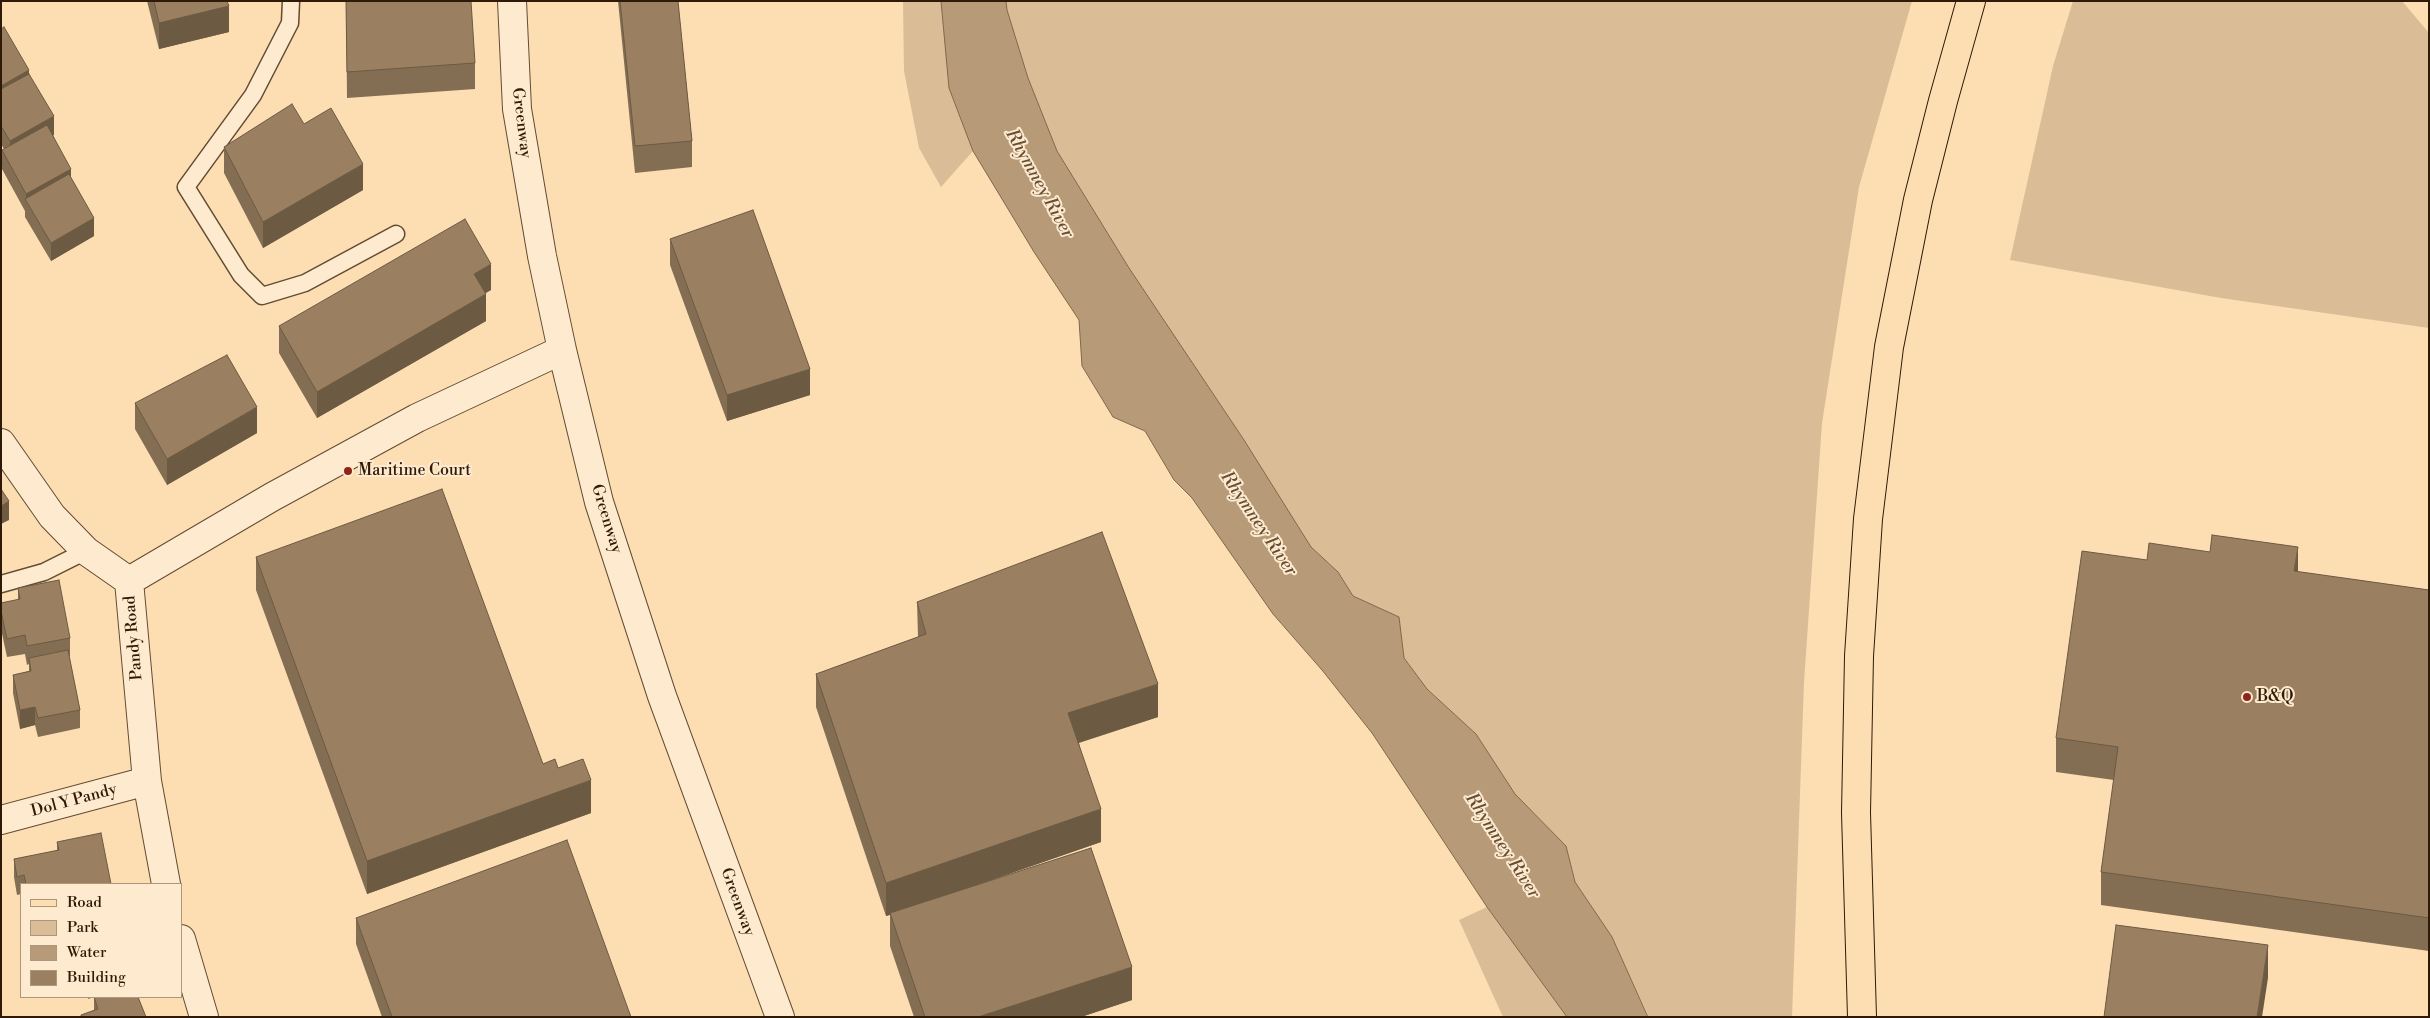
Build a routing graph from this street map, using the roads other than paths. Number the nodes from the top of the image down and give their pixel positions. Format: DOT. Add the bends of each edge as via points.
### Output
graph roads {
  1 [pos="291,1"];
  2 [pos="512,1"];
  3 [pos="1971,1"];
  4 [pos="396,234"];
  5 [pos="562,350"];
  6 [pos="1,443"];
  7 [pos="86,552"];
  8 [pos="129,581"];
  9 [pos="1,584"];
  10 [pos="147,781"];
  11 [pos="1,820"];
  12 [pos="166,883"];
  13 [pos="182,942"];
  14 [pos="204,1017"];
  15 [pos="780,1017"];
  16 [pos="1862,1017"];
  1 -- 4 [label="lane" via="290,24 253,95 186,187 241,275 262,296 305,282"];
  2 -- 5 [label="street, Greenway" via="517,109"];
  3 -- 16 [label="main road" via="1918,200 1891,337 1868,519 1859,656 1856,813"];
  5 -- 8 [label="street" via="417,418 272,497"];
  5 -- 15 [label="street, Greenway" via="599,502 662,696"];
  6 -- 7 [label="street, Pandy Road" via="52,516"];
  7 -- 8 [label="street, Pandy Road"];
  7 -- 9 [label="lane" via="44,572"];
  8 -- 10 [label="street, Pandy Road"];
  10 -- 11 [label="street, Dol Y Pandy"];
  10 -- 12 [label="street, Pandy Road"];
  13 -- 14 [label="street"];
}
